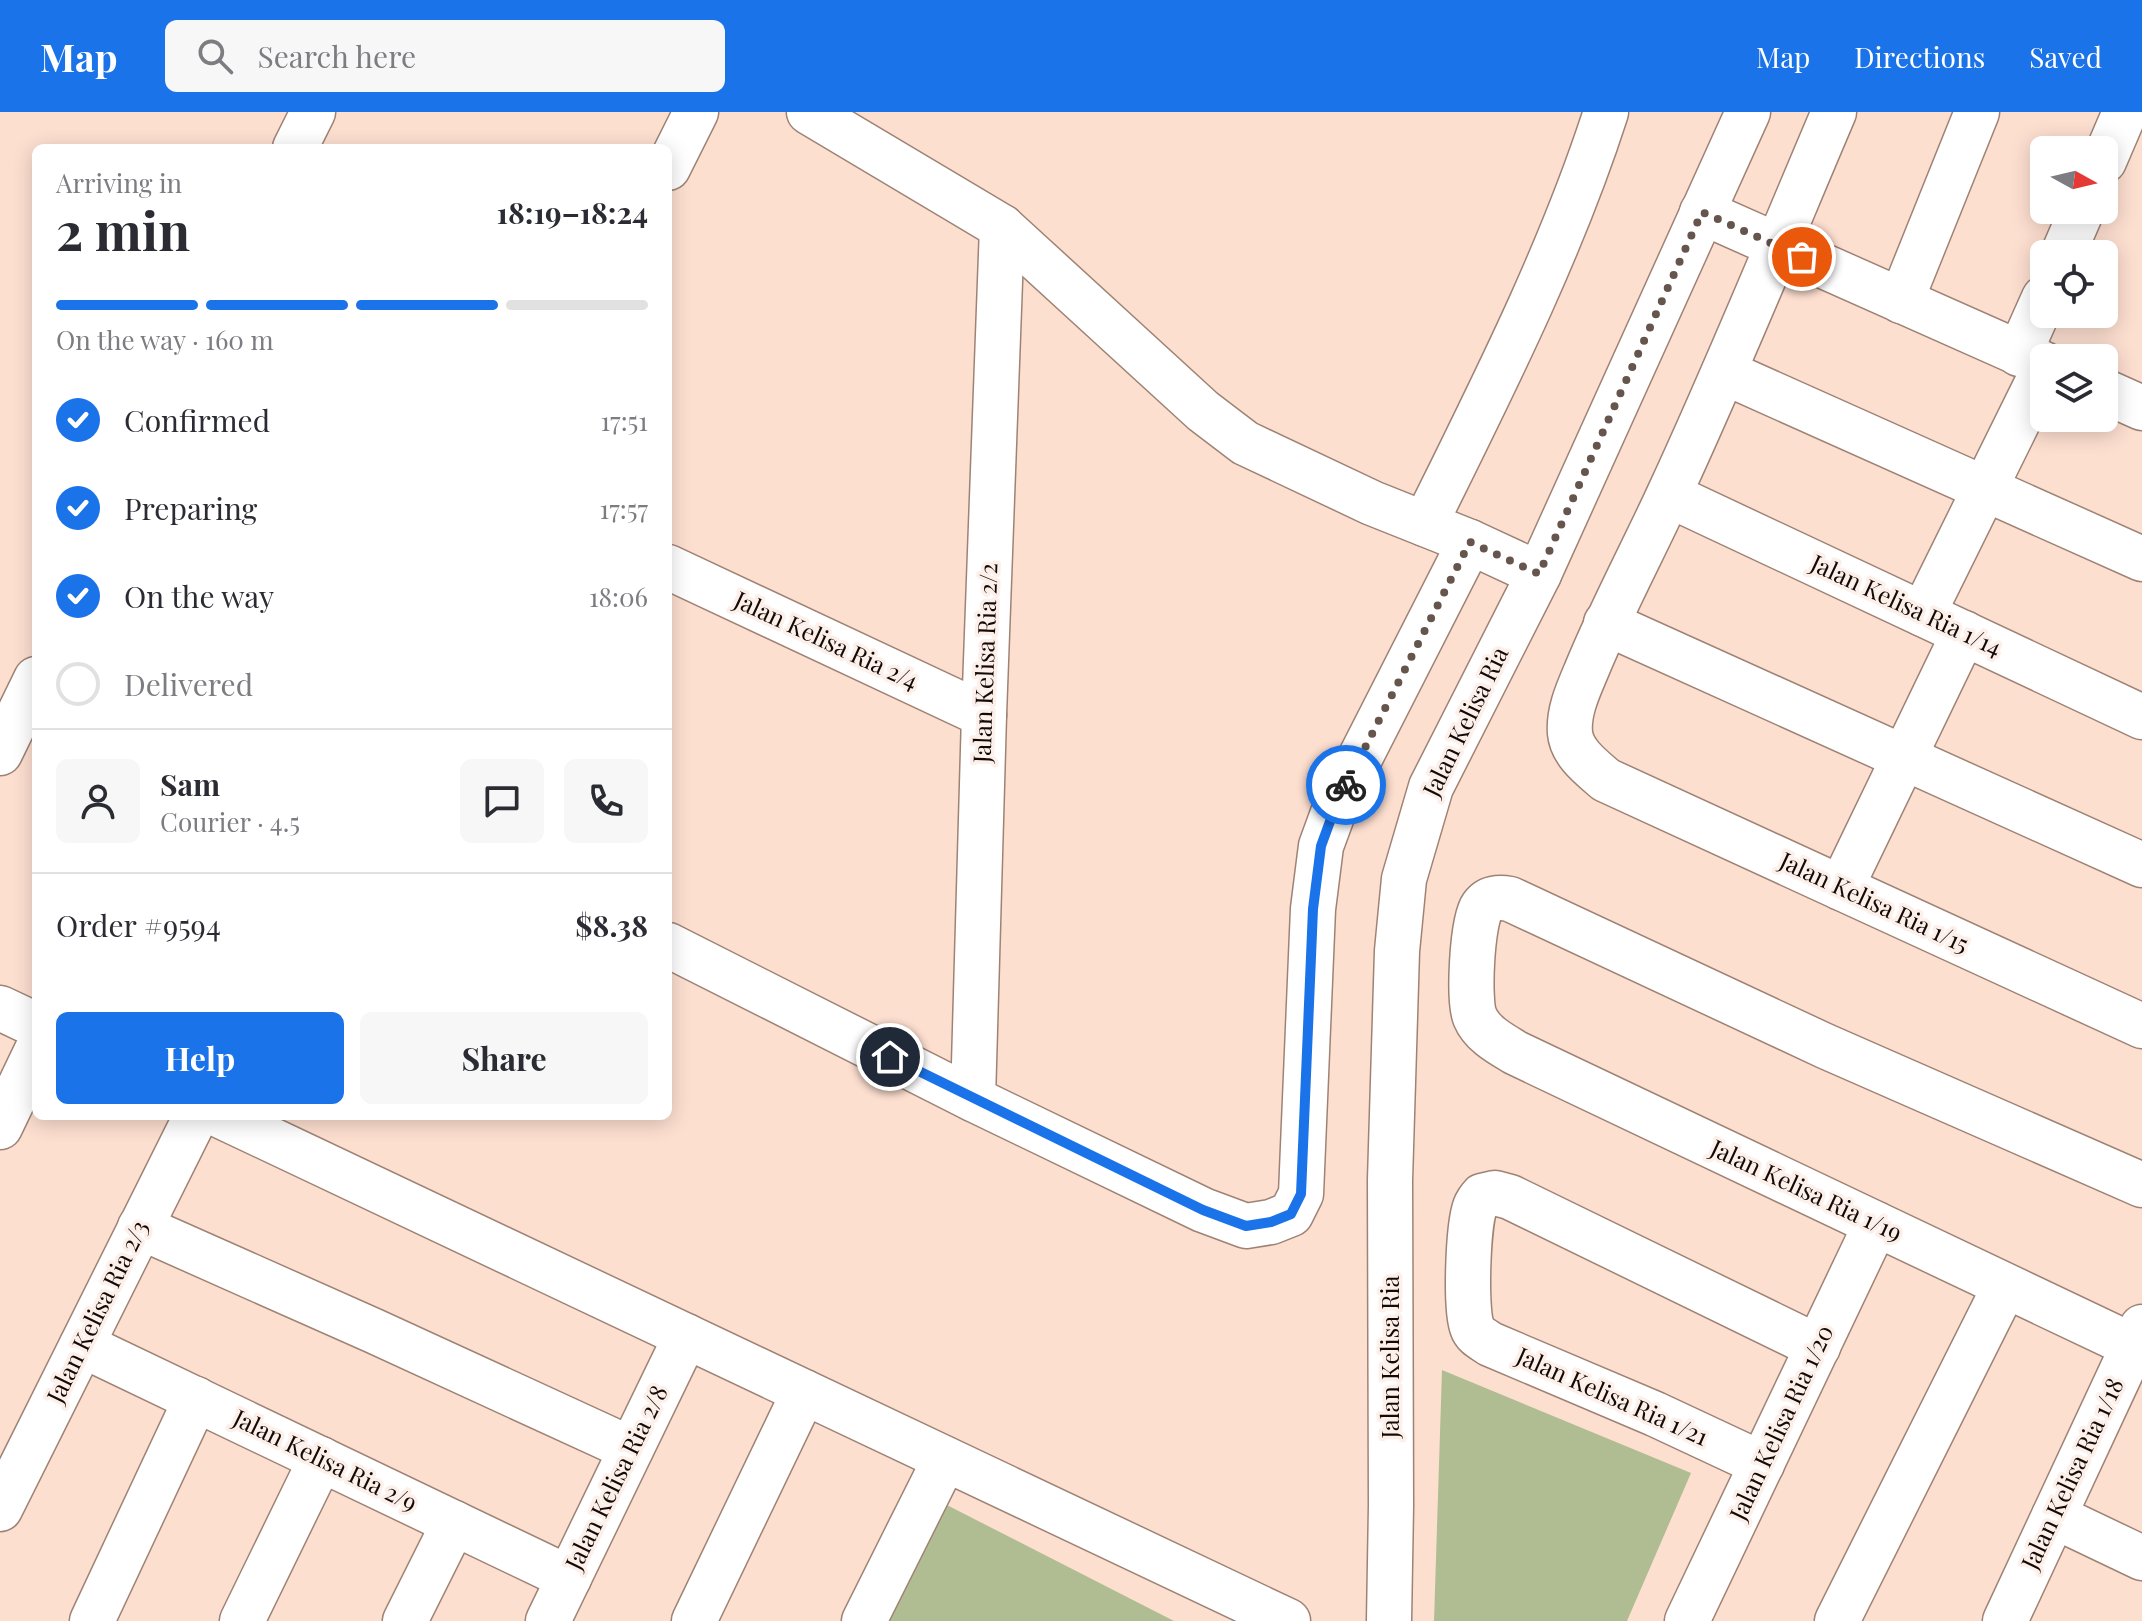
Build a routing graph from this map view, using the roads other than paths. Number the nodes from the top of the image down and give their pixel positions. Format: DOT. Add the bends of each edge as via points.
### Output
graph roads {
  1 [pos="313,112"];
  2 [pos="696,112"];
  3 [pos="809,112"];
  4 [pos="1606,112"];
  5 [pos="1748,112"];
  6 [pos="1834,112"];
  7 [pos="1977,112"];
  8 [pos="2125,112"];
  9 [pos="2115,136"];
  10 [pos="297,144"];
  11 [pos="672,160"];
  12 [pos="1702,212"];
  13 [pos="1002,227"];
  14 [pos="1777,246"];
  15 [pos="1901,301"];
  16 [pos="2030,359"];
  17 [pos="1724,372"];
  18 [pos="2030,377"];
  19 [pos="2118,397"];
  20 [pos="2142,408"];
  21 [pos="1985,488"];
  22 [pos="1669,495"];
  23 [pos="1425,524"];
  24 [pos="1470,542"];
  25 [pos="2142,559"];
  26 [pos="672,569"];
  27 [pos="1539,574"];
  28 [pos="1923,614"];
  29 [pos="1606,623"];
  30 [pos="1964,633"];
  31 [pos="32,687"];
  32 [pos="984,715"];
  33 [pos="2142,717"];
  34 [pos="0,753"];
  35 [pos="1904,757"];
  36 [pos="2142,865"];
  37 [pos="1841,888"];
  38 [pos="672,947"];
  39 [pos="0,1008"];
  40 [pos="32,1023"];
  41 [pos="2142,1026"];
  42 [pos="32,1060"];
  43 [pos="973,1099"];
  44 [pos="194,1120"];
  45 [pos="229,1120"];
  46 [pos="0,1127"];
  47 [pos="2142,1185"];
  48 [pos="1876,1224"];
  49 [pos="140,1227"];
  50 [pos="2005,1286"];
  51 [pos="686,1336"];
  52 [pos="2138,1336"];
  53 [pos="82,1345"];
  54 [pos="1818,1347"];
  55 [pos="804,1392"];
  56 [pos="196,1399"];
  57 [pos="631,1449"];
  58 [pos="321,1459"];
  59 [pos="945,1459"];
  60 [pos="1762,1464"];
  61 [pos="0,1509"];
  62 [pos="2054,1516"];
  63 [pos="454,1523"];
  64 [pos="2142,1558"];
  65 [pos="569,1578"];
  66 [pos="92,1621"];
  67 [pos="242,1621"];
  68 [pos="405,1621"];
  69 [pos="548,1621"];
  70 [pos="694,1621"];
  71 [pos="864,1621"];
  72 [pos="1288,1621"];
  73 [pos="1389,1621"];
  74 [pos="1687,1621"];
  75 [pos="1837,1621"];
  76 [pos="2005,1621"];
  1 -- 10 [label="street"];
  2 -- 11 [label="street"];
  3 -- 13 [label="street"];
  4 -- 23 [label="street" via="1513,346"];
  5 -- 12 [label="street, Jalan Kelisa Ria"];
  6 -- 14 [label="street, Jalan Kelisa Ria 1/15"];
  7 -- 15 [label="street"];
  8 -- 9 [label="street"];
  12 -- 14 [label="street"];
  12 -- 27 [label="street, Jalan Kelisa Ria"];
  13 -- 23 [label="street" via="1245,443"];
  13 -- 32 [label="street, Jalan Kelisa Ria 2/2"];
  14 -- 15 [label="street"];
  14 -- 17 [label="street, Jalan Kelisa Ria 1/15"];
  15 -- 16 [label="street"];
  17 -- 21 [label="street"];
  17 -- 22 [label="street, Jalan Kelisa Ria 1/15"];
  18 -- 21 [label="street"];
  19 -- 20 [label="street"];
  21 -- 25 [label="street"];
  21 -- 28 [label="street"];
  22 -- 28 [label="street, Jalan Kelisa Ria 1/14"];
  22 -- 29 [label="street, Jalan Kelisa Ria 1/15"];
  23 -- 24 [label="street"];
  24 -- 27 [label="street"];
  24 -- 43 [label="street" via="1336,805 1321,846 1313,909 1301,1194 1291,1214 1246,1226"];
  26 -- 32 [label="street, Jalan Kelisa Ria 2/4"];
  27 -- 73 [label="street, Jalan Kelisa Ria" via="1431,787 1404,879 1390,1180"];
  28 -- 30 [label="street, Jalan Kelisa Ria 1/14"];
  29 -- 35 [label="street"];
  29 -- 37 [label="street, Jalan Kelisa Ria 1/15" via="1571,715 1574,748 1585,762 1606,780"];
  30 -- 33 [label="street, Jalan Kelisa Ria 1/14"];
  30 -- 35 [label="street"];
  31 -- 34 [label="street"];
  32 -- 43 [label="street, Jalan Kelisa Ria 2/2"];
  35 -- 36 [label="street"];
  35 -- 37 [label="street"];
  37 -- 41 [label="street, Jalan Kelisa Ria 1/15"];
  38 -- 43 [label="street"];
  39 -- 40 [label="street"];
  42 -- 46 [label="street"];
  44 -- 49 [label="street, Jalan Kelisa Ria 2/3"];
  45 -- 51 [label="street"];
  47 -- 48 [label="street, Jalan Kelisa Ria 1/19" via="1825,1046 1510,899 1497,897 1484,904 1474,935 1472,1007 1482,1029 1516,1053"];
  48 -- 50 [label="street, Jalan Kelisa Ria 1/19"];
  48 -- 54 [label="street, Jalan Kelisa Ria 1/20"];
  49 -- 53 [label="street, Jalan Kelisa Ria 2/3"];
  49 -- 57 [label="street"];
  50 -- 52 [label="street, Jalan Kelisa Ria 1/19"];
  50 -- 75 [label="street"];
  51 -- 55 [label="street"];
  51 -- 57 [label="street, Jalan Kelisa Ria 2/8"];
  52 -- 62 [label="street, Jalan Kelisa Ria 1/18"];
  53 -- 56 [label="street, Jalan Kelisa Ria 2/9"];
  53 -- 61 [label="street, Jalan Kelisa Ria 2/3"];
  54 -- 60 [label="street, Jalan Kelisa Ria 1/20"];
  54 -- 60 [label="street, Jalan Kelisa Ria 1/21" via="1510,1197 1495,1193 1482,1196 1475,1205 1469,1302 1472,1329 1478,1336"];
  55 -- 59 [label="street"];
  55 -- 70 [label="street"];
  56 -- 58 [label="street, Jalan Kelisa Ria 2/9"];
  56 -- 66 [label="street"];
  57 -- 65 [label="street, Jalan Kelisa Ria 2/8"];
  58 -- 63 [label="street, Jalan Kelisa Ria 2/9"];
  58 -- 67 [label="street"];
  59 -- 71 [label="street"];
  59 -- 72 [label="street"];
  60 -- 74 [label="street, Jalan Kelisa Ria 1/20"];
  62 -- 64 [label="street"];
  62 -- 76 [label="street, Jalan Kelisa Ria 1/18"];
  63 -- 65 [label="street, Jalan Kelisa Ria 2/9"];
  63 -- 68 [label="street"];
  65 -- 69 [label="street, Jalan Kelisa Ria 2/8"];
}
